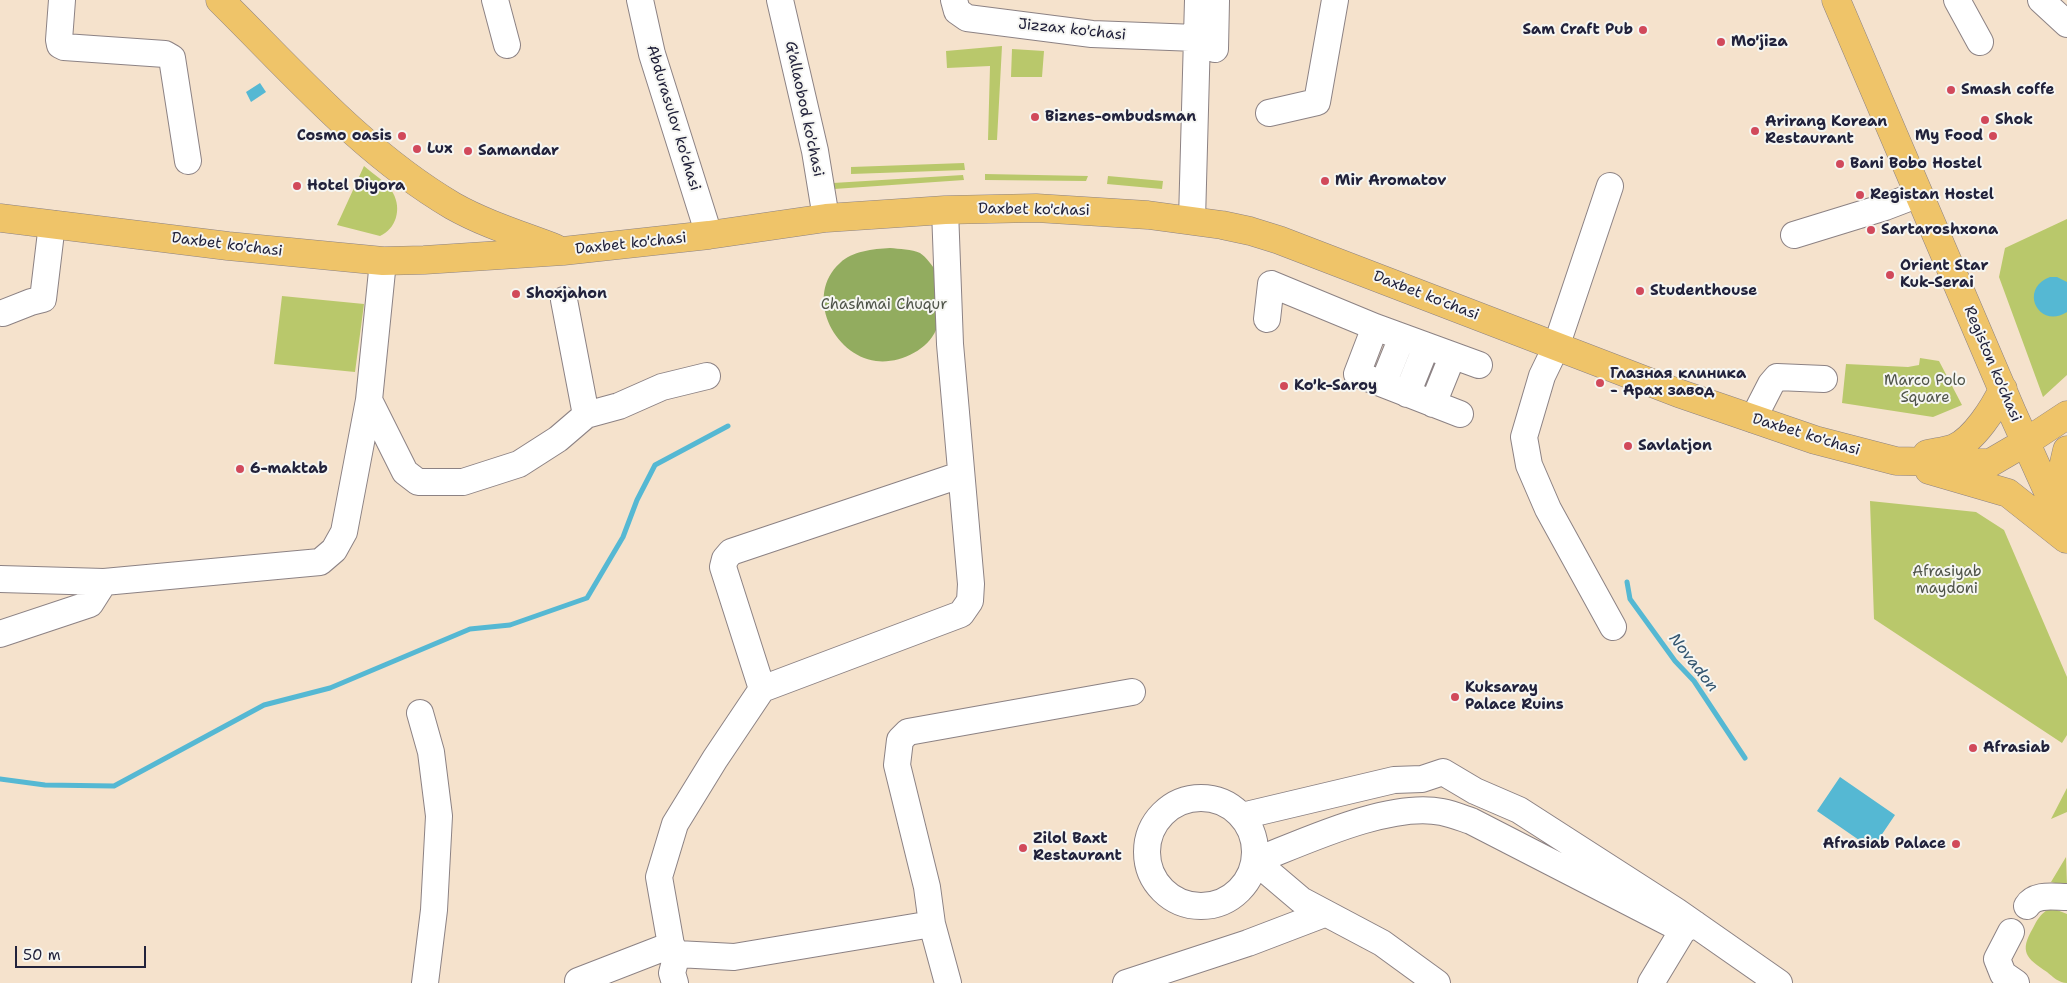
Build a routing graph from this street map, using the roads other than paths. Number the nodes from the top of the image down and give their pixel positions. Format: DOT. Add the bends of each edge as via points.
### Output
graph roads {
  1 [pos="62,0"];
  2 [pos="220,0"];
  3 [pos="495,0"];
  4 [pos="640,0"];
  5 [pos="780,0"];
  6 [pos="1198,0"];
  7 [pos="1216,0"];
  8 [pos="1335,0"];
  9 [pos="1836,0"];
  10 [pos="1957,0"];
  11 [pos="2041,0"];
  12 [pos="954,3"];
  13 [pos="2067,24"];
  14 [pos="1980,42"];
  15 [pos="1206,44"];
  16 [pos="507,45"];
  17 [pos="1269,113"];
  18 [pos="188,161"];
  19 [pos="1610,186"];
  20 [pos="1919,194"];
  21 [pos="945,210"];
  22 [pos="0,218"];
  23 [pos="826,218"];
  24 [pos="1192,220"];
  25 [pos="52,224"];
  26 [pos="709,235"];
  27 [pos="1794,235"];
  28 [pos="564,251"];
  29 [pos="383,261"];
  30 [pos="564,300"];
  31 [pos="3,314"];
  32 [pos="1267,319"];
  33 [pos="1375,327"];
  34 [pos="1402,337"];
  35 [pos="1426,347"];
  36 [pos="1556,347"];
  37 [pos="1452,357"];
  38 [pos="1478,365"];
  39 [pos="707,376"];
  40 [pos="1824,379"];
  41 [pos="1383,384"];
  42 [pos="2002,388"];
  43 [pos="1407,394"];
  44 [pos="369,400"];
  45 [pos="1433,404"];
  46 [pos="1460,414"];
  47 [pos="586,415"];
  48 [pos="2067,415"];
  49 [pos="1753,419"];
  50 [pos="2026,442"];
  51 [pos="2067,450"];
  52 [pos="1896,460"];
  53 [pos="960,475"];
  54 [pos="2067,496"];
  55 [pos="2067,534"];
  56 [pos="2067,540"];
  57 [pos="0,579"];
  58 [pos="104,582"];
  59 [pos="1613,627"];
  60 [pos="0,634"];
  61 [pos="762,689"];
  62 [pos="1132,692"];
  63 [pos="420,713"];
  64 [pos="1242,816"];
  65 [pos="1255,861"];
  66 [pos="2067,897"];
  67 [pos="2027,906"];
  68 [pos="1324,914"];
  69 [pos="932,924"];
  70 [pos="1689,927"];
  71 [pos="2011,932"];
  72 [pos="674,950"];
  73 [pos="578,981"];
  74 [pos="426,983"];
  75 [pos="675,983"];
  76 [pos="948,983"];
  77 [pos="1126,983"];
  78 [pos="1437,983"];
  79 [pos="1651,983"];
  80 [pos="1779,983"];
  81 [pos="2016,983"];
  1 -- 18 [label="street" via="60,45 165,54 172,58"];
  2 -- 28 [label="main road" via="336,116 406,176 476,218"];
  3 -- 16 [label="street"];
  4 -- 26 [label="street, Abdurasulov ko'chasi" via="657,71"];
  5 -- 23 [label="street, G'allaobod ko'chasi" via="815,151"];
  6 -- 15 [label="street"];
  7 -- 15 [label="street"];
  8 -- 17 [label="street" via="1317,102"];
  9 -- 20 [label="main road, Registon ko'chasi"];
  10 -- 14 [label="street"];
  11 -- 13 [label="street"];
  12 -- 15 [label="street, Jizzax ko'chasi" via="968,18"];
  15 -- 24 [label="street"];
  19 -- 36 [label="street"];
  20 -- 27 [label="street"];
  20 -- 42 [label="main road, Registon ko'chasi"];
  21 -- 23 [label="main road, Daxbet ko'chasi"];
  21 -- 24 [label="main road, Daxbet ko'chasi" via="1062,209"];
  21 -- 53 [label="street" via="950,344"];
  22 -- 25 [label="main road, Daxbet ko'chasi"];
  23 -- 26 [label="main road, Daxbet ko'chasi"];
  24 -- 36 [label="main road, Daxbet ko'chasi" via="1279,240"];
  25 -- 29 [label="main road, Daxbet ko'chasi"];
  25 -- 31 [label="street" via="43,300"];
  26 -- 28 [label="main road, Daxbet ko'chasi"];
  28 -- 29 [label="main road, Daxbet ko'chasi"];
  29 -- 44 [label="street"];
  30 -- 47 [label="street"];
  32 -- 33 [label="street" via="1271,284"];
  33 -- 34 [label="street"];
  33 -- 41 [label="street" via="1357,374"];
  34 -- 35 [label="street"];
  34 -- 41 [label="street"];
  35 -- 37 [label="street"];
  35 -- 43 [label="street"];
  36 -- 49 [label="main road, Daxbet ko'chasi"];
  36 -- 59 [label="street" via="1542,376 1524,437 1529,465 1548,509"];
  37 -- 38 [label="street"];
  37 -- 45 [label="street"];
  39 -- 47 [label="street" via="662,387 619,406"];
  40 -- 49 [label="street" via="1777,377"];
  41 -- 43 [label="street"];
  42 -- 50 [label="main road, Registon ko'chasi"];
  42 -- 52 [label="main road" via="1986,418 1963,442 1954,448"];
  43 -- 45 [label="street"];
  44 -- 47 [label="street" via="405,472 418,482 463,482 519,464"];
  44 -- 58 [label="street" via="344,532 334,550 320,562"];
  45 -- 46 [label="street"];
  48 -- 50 [label="main road, Daxbet ko'chasi"];
  49 -- 52 [label="main road, Daxbet ko'chasi" via="1815,440"];
  50 -- 52 [label="main road, Daxbet ko'chasi" via="1990,463"];
  50 -- 55 [label="main road, Registon ko'chasi"];
  51 -- 54 [label="main road" via="2064,463"];
  52 -- 56 [label="main road" via="2008,493"];
  53 -- 61 [label="street" via="971,584 970,601 962,614"];
  53 -- 61 [label="street" via="732,552 725,559 723,567"];
  57 -- 58 [label="street"];
  58 -- 60 [label="street" via="90,604"];
  61 -- 72 [label="street" via="675,824 660,877"];
  62 -- 69 [label="street" via="908,732 900,740 897,765 927,887"];
  63 -- 74 [label="street" via="431,752 439,816"];
  64 -- 65 [label="street" via="1251,829"];
  64 -- 65 [label="street" via="1229,804 1212,798 1195,797 1177,802 1162,814 1152,829 1147,846 1149,865 1156,882 1169,895 1185,904 1204,906 1222,902 1237,892 1249,878"];
  64 -- 70 [label="street" via="1394,780 1422,779 1443,772 1475,791 1519,810"];
  65 -- 68 [label="street"];
  65 -- 70 [label="street" via="1369,818 1409,810 1441,811 1471,821"];
  66 -- 67 [label="street" via="2040,897"];
  68 -- 77 [label="street"];
  68 -- 78 [label="street" via="1382,943"];
  69 -- 72 [label="street" via="734,957"];
  69 -- 76 [label="street"];
  70 -- 79 [label="street"];
  70 -- 80 [label="street"];
  71 -- 81 [label="street" via="1997,959 2003,974"];
  72 -- 73 [label="street"];
  72 -- 75 [label="street" via="672,973"];
}
